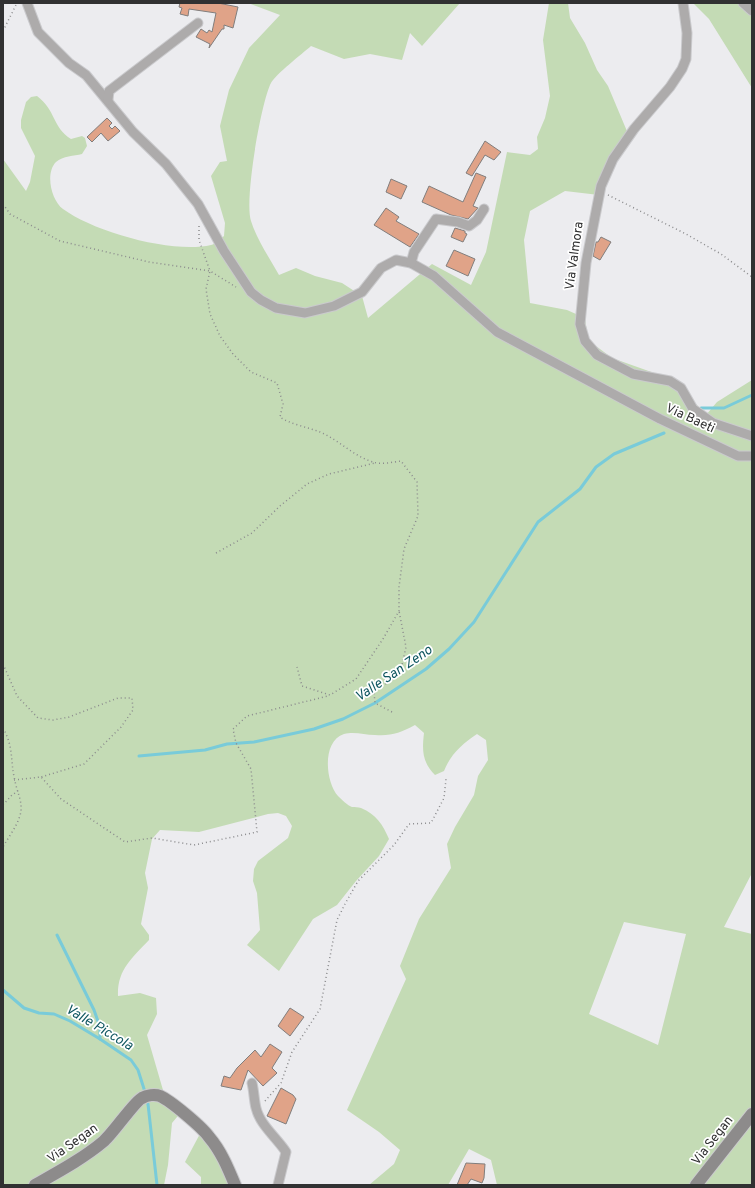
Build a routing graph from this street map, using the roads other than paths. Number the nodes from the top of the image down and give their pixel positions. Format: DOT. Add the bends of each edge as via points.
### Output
graph roads {
  1 [pos="27,3"];
  2 [pos="683,3"];
  3 [pos="743,3"];
  4 [pos="752,11"];
  5 [pos="198,23"];
  6 [pos="108,100"];
  7 [pos="484,209"];
  8 [pos="411,263"];
  9 [pos="752,436"];
  10 [pos="752,456"];
  11 [pos="252,1083"];
  12 [pos="752,1114"];
  13 [pos="35,1185"];
  14 [pos="235,1185"];
  15 [pos="278,1185"];
  16 [pos="696,1185"];
  1 -- 6 [label="street" via="38,32 68,64 86,75"];
  2 -- 9 [label="street, Via Valmora" via="687,33 686,59 682,69 613,158 600,191 586,263 580,324 585,341 597,355 633,374 670,381 681,388 693,409 713,423"];
  3 -- 4 [label="street"];
  5 -- 6 [label="street" via="109,91"];
  6 -- 8 [label="street" via="133,132 166,164 198,204 224,252 251,292 276,308 305,313 334,306 362,292 381,268 396,260"];
  7 -- 8 [label="street" via="478,220 469,226 436,219 414,252"];
  8 -- 10 [label="street, Via Baeti" via="434,276 497,332 660,419 738,456"];
  11 -- 15 [label="street" via="256,1109 264,1125 279,1140 286,1152"];
  12 -- 16 [label="street, Via Segan"];
  13 -- 14 [label="street, Via Segan" via="98,1145 118,1127 141,1098 149,1095 159,1096 170,1102 209,1136 227,1165"];
}
